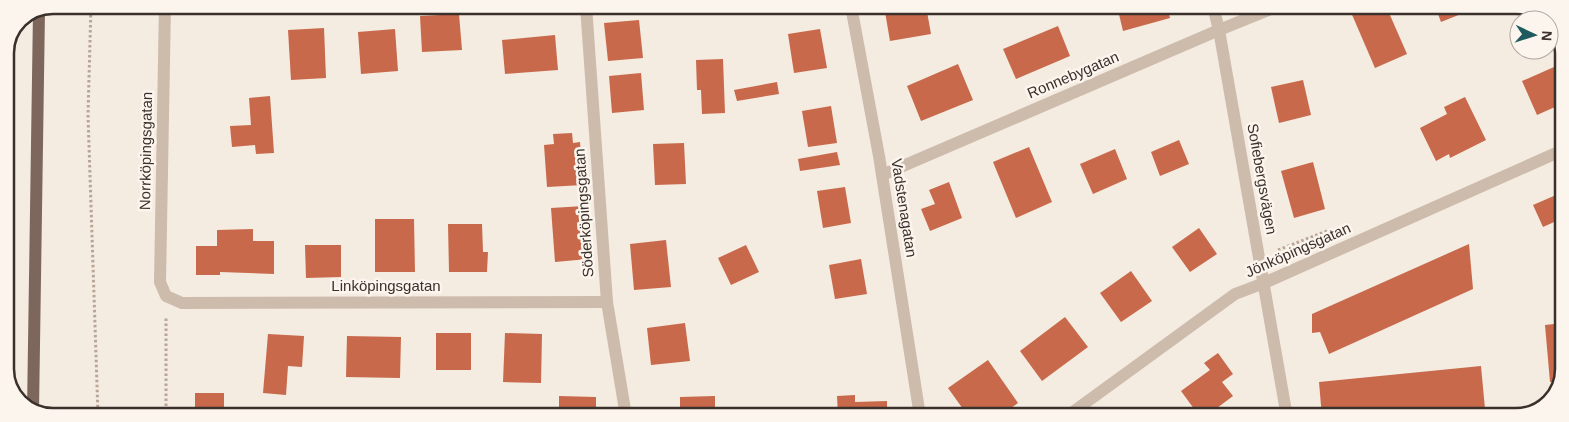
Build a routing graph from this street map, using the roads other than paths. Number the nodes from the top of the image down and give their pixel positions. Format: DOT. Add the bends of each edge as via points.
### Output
graph roads {
  1 [pos="165,14"];
  2 [pos="587,14"];
  3 [pos="852,14"];
  4 [pos="1215,14"];
  5 [pos="1258,14"];
  6 [pos="39,17"];
  7 [pos="1219,30"];
  8 [pos="1555,154"];
  9 [pos="882,176"];
  10 [pos="1264,284"];
  11 [pos="166,296"];
  12 [pos="607,302"];
  13 [pos="33,403"];
  14 [pos="625,408"];
  15 [pos="919,408"];
  16 [pos="1077,408"];
  17 [pos="1285,408"];
  1 -- 11 [label="street, Norrköpingsgatan" via="160,282"];
  2 -- 12 [label="street, Söderköpingsgatan"];
  3 -- 9 [label="street, Vadstenagatan"];
  4 -- 7 [label="street, Sofiebergsvägen"];
  5 -- 7 [label="street, Ronnebygatan"];
  6 -- 13 [label="main road"];
  7 -- 9 [label="street, Ronnebygatan"];
  7 -- 10 [label="street, Sofiebergsvägen"];
  8 -- 10 [label="street, Jönköpingsgatan"];
  9 -- 15 [label="street, Vadstenagatan"];
  10 -- 16 [label="street, Jönköpingsgatan" via="1235,294"];
  10 -- 17 [label="street, Sofiebergsvägen"];
  11 -- 12 [label="street, Linköpingsgatan" via="182,303"];
  12 -- 14 [label="street, Söderköpingsgatan"];
}
